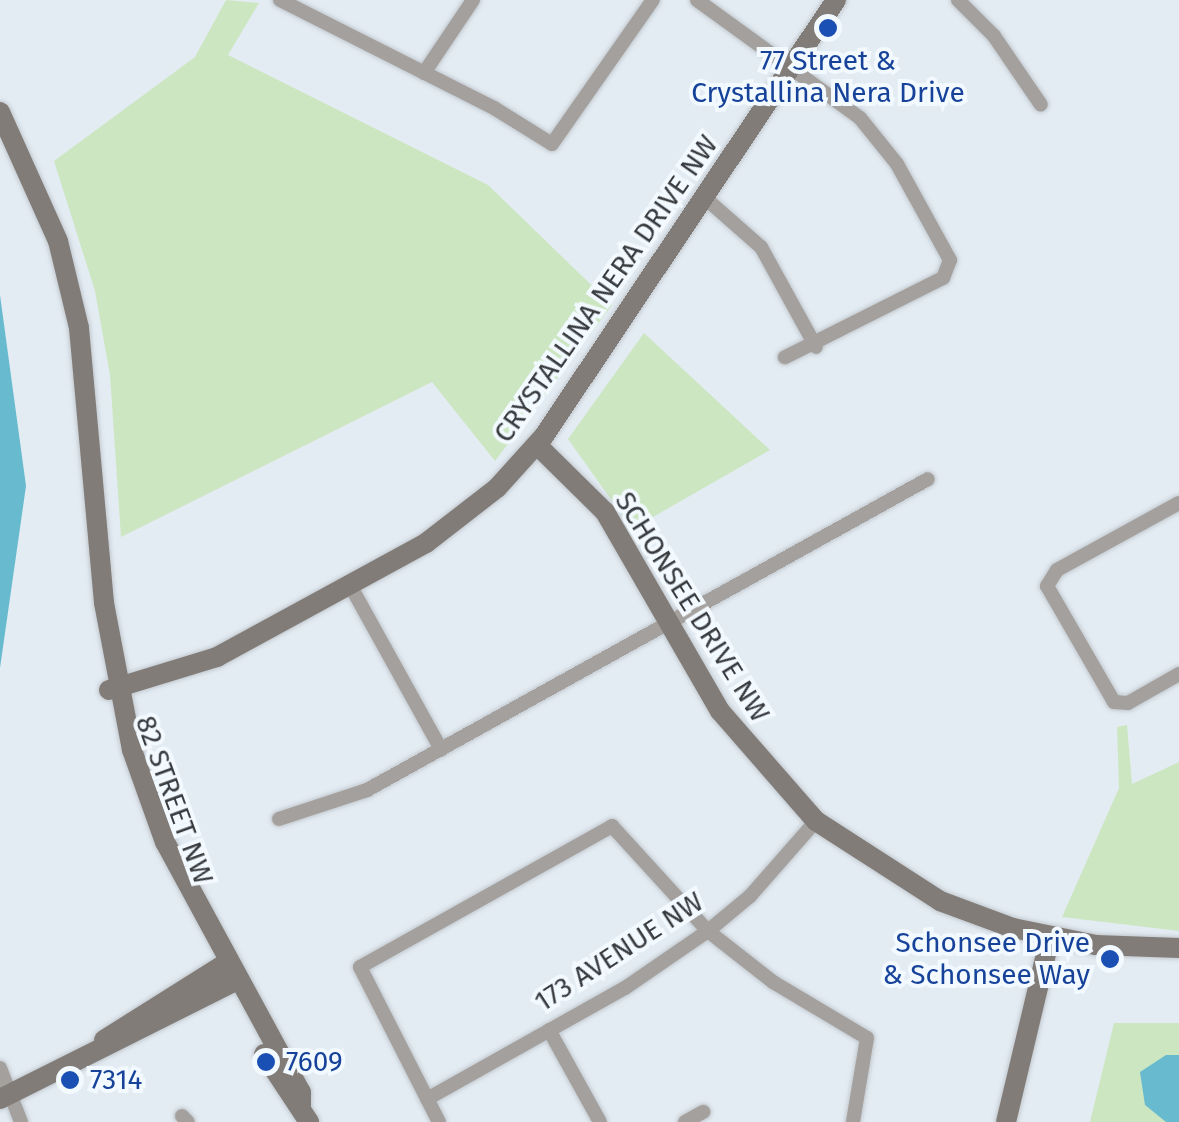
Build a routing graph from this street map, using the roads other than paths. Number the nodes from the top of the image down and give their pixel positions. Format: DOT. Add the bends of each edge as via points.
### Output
graph roads {
  1 [pos="280,0"];
  2 [pos="472,0"];
  3 [pos="653,0"];
  4 [pos="697,0"];
  5 [pos="836,0"];
  6 [pos="958,0"];
  7 [pos="793,64"];
  8 [pos="424,72"];
  9 [pos="1042,105"];
  10 [pos="0,112"];
  11 [pos="704,197"];
  12 [pos="816,347"];
  13 [pos="786,357"];
  14 [pos="538,445"];
  15 [pos="928,479"];
  16 [pos="1179,503"];
  17 [pos="350,584"];
  18 [pos="668,622"];
  19 [pos="1179,674"];
  20 [pos="114,689"];
  21 [pos="441,748"];
  22 [pos="279,819"];
  23 [pos="816,821"];
  24 [pos="708,932"];
  25 [pos="1050,938"];
  26 [pos="1179,948"];
  27 [pos="228,974"];
  28 [pos="549,1030"];
  29 [pos="0,1068"];
  30 [pos="6,1098"];
  31 [pos="427,1100"];
  32 [pos="703,1112"];
  33 [pos="305,1115"];
  34 [pos="21,1122"];
  35 [pos="439,1122"];
  36 [pos="600,1122"];
  37 [pos="685,1122"];
  38 [pos="853,1122"];
  39 [pos="1006,1122"];
  1 -- 8 [label="street"];
  2 -- 8 [label="street"];
  3 -- 8 [label="street" via="552,144"];
  4 -- 7 [label="street"];
  5 -- 7 [label="street, CRYSTALLINA NERA DRIVE NW"];
  6 -- 9 [label="street" via="994,36"];
  7 -- 11 [label="street, CRYSTALLINA NERA DRIVE NW"];
  7 -- 12 [label="street" via="849,106 880,142 950,266 942,278"];
  10 -- 20 [label="street, 82 STREET NW" via="36,183 66,268 82,347"];
  11 -- 12 [label="street" via="761,248"];
  11 -- 14 [label="street, CRYSTALLINA NERA DRIVE NW"];
  12 -- 13 [label="street"];
  14 -- 17 [label="street, CRYSTALLINA NERA DRIVE NW" via="451,527"];
  14 -- 18 [label="street, SCHONSEE DRIVE NW" via="606,512"];
  15 -- 18 [label="street"];
  16 -- 19 [label="street" via="1056,570 1047,586 1114,702 1128,702"];
  17 -- 20 [label="street, CRYSTALLINA NERA DRIVE NW" via="196,668"];
  17 -- 21 [label="street"];
  18 -- 21 [label="street"];
  18 -- 23 [label="street, SCHONSEE DRIVE NW" via="735,734"];
  20 -- 27 [label="street, 82 STREET NW" via="153,812"];
  21 -- 22 [label="street" via="352,797"];
  23 -- 24 [label="street, 173 AVENUE NW"];
  23 -- 25 [label="street, SCHONSEE DRIVE NW" via="940,900"];
  24 -- 28 [label="street, 173 AVENUE NW"];
  24 -- 31 [label="street" via="612,826 360,966"];
  24 -- 38 [label="street" via="773,982 867,1038"];
  25 -- 26 [label="street, SCHONSEE DRIVE NW"];
  25 -- 39 [label="street"];
  27 -- 30 [label="street"];
  27 -- 33 [label="street, 82 STREET NW" via="288,1098"];
  28 -- 31 [label="street, 173 AVENUE NW"];
  28 -- 36 [label="street"];
  29 -- 30 [label="street"];
  30 -- 34 [label="street"];
  31 -- 35 [label="street"];
  32 -- 37 [label="street"];
}
